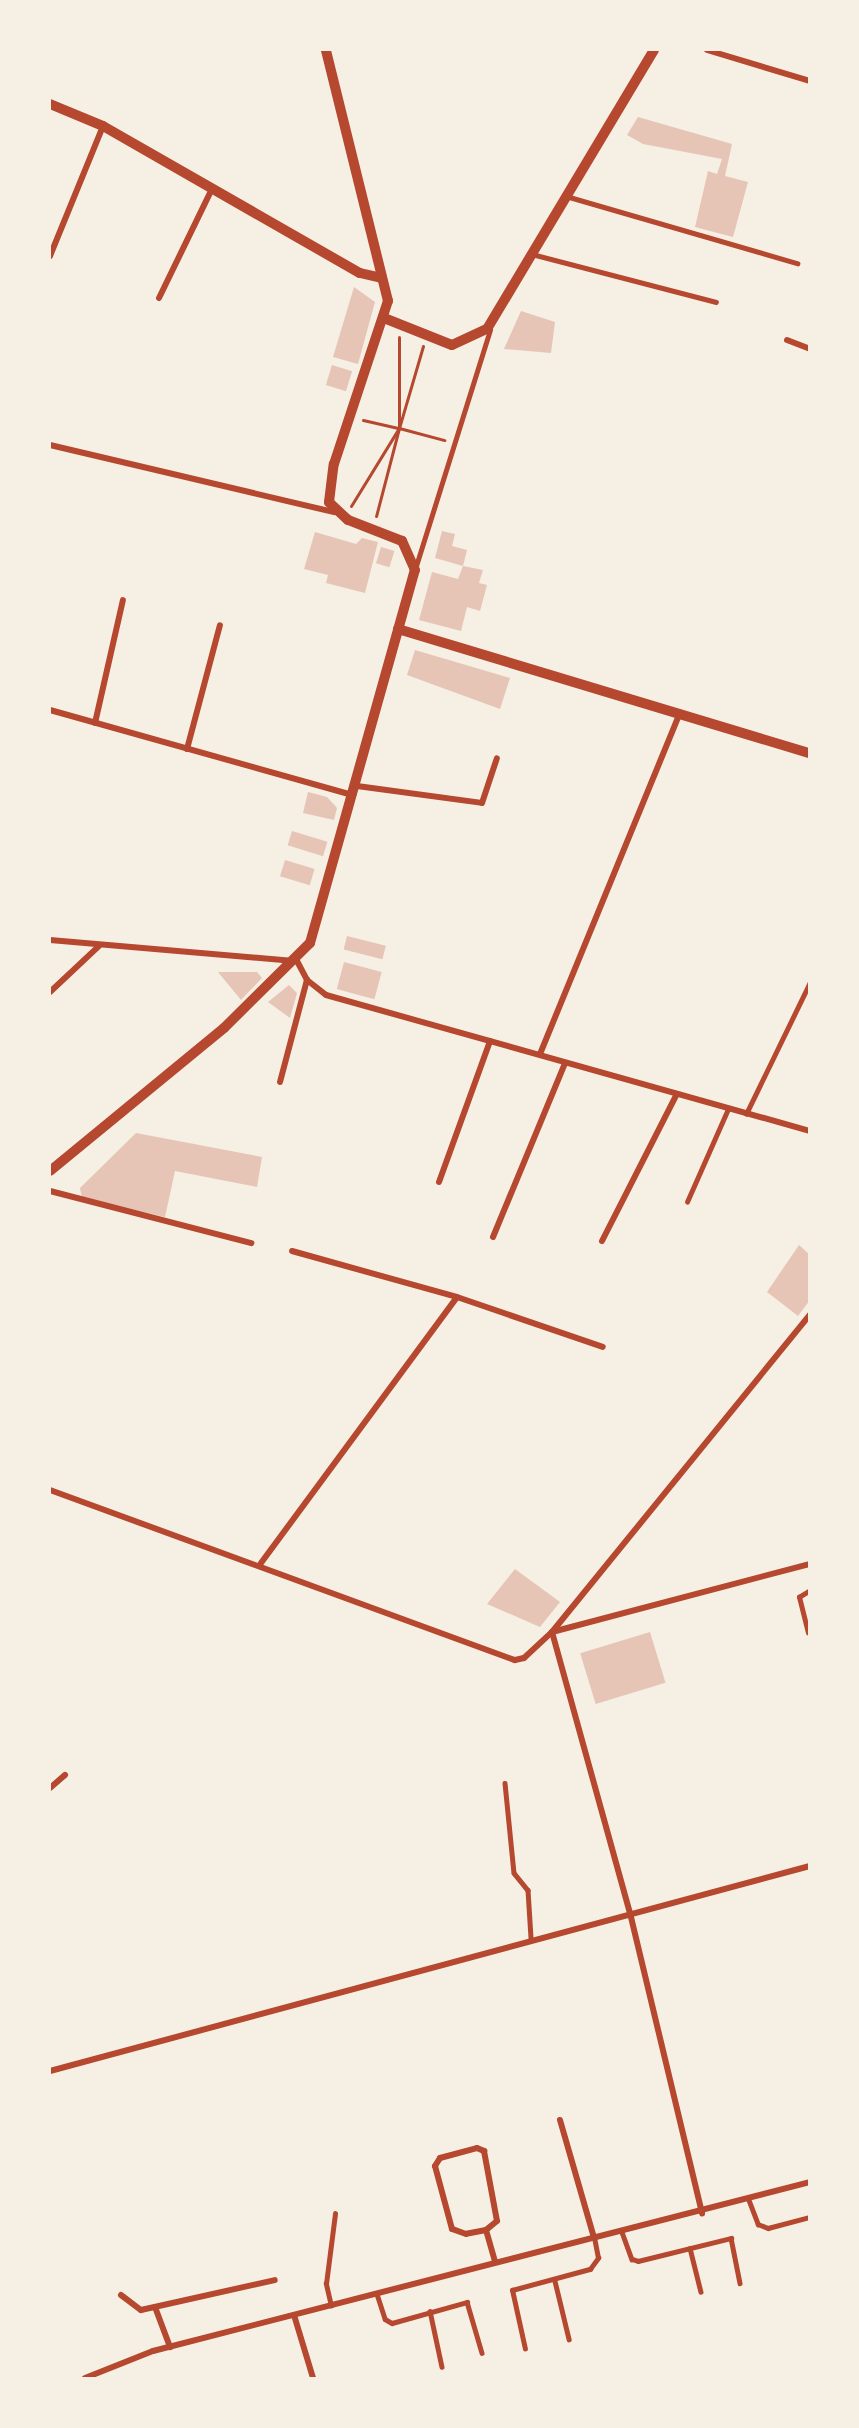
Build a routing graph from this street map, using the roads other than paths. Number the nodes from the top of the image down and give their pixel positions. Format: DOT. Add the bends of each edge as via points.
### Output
graph roads {
  1 [pos="326,50"];
  2 [pos="654,50"];
  3 [pos="707,50"];
  4 [pos="810,81"];
  5 [pos="50,104"];
  6 [pos="103,126"];
  7 [pos="212,189"];
  8 [pos="566,196"];
  9 [pos="532,254"];
  10 [pos="50,256"];
  11 [pos="797,263"];
  12 [pos="381,278"];
  13 [pos="159,298"];
  14 [pos="716,302"];
  15 [pos="384,318"];
  16 [pos="494,318"];
  17 [pos="788,340"];
  18 [pos="810,349"];
  19 [pos="50,445"];
  20 [pos="338,514"];
  21 [pos="415,570"];
  22 [pos="123,600"];
  23 [pos="220,625"];
  24 [pos="398,629"];
  25 [pos="50,710"];
  26 [pos="680,713"];
  27 [pos="95,723"];
  28 [pos="188,749"];
  29 [pos="810,753"];
  30 [pos="497,758"];
  31 [pos="356,791"];
  32 [pos="50,940"];
  33 [pos="99,946"];
  34 [pos="297,961"];
  35 [pos="307,980"];
  36 [pos="810,982"];
  37 [pos="50,992"];
  38 [pos="490,1041"];
  39 [pos="540,1054"];
  40 [pos="565,1063"];
  41 [pos="280,1082"];
  42 [pos="677,1094"];
  43 [pos="728,1109"];
  44 [pos="746,1114"];
  45 [pos="810,1131"];
  46 [pos="50,1171"];
  47 [pos="439,1182"];
  48 [pos="50,1191"];
  49 [pos="687,1202"];
  50 [pos="493,1237"];
  51 [pos="602,1241"];
  52 [pos="251,1243"];
  53 [pos="292,1251"];
  54 [pos="457,1297"];
  55 [pos="810,1315"];
  56 [pos="603,1347"];
  57 [pos="50,1490"];
  58 [pos="261,1563"];
  59 [pos="810,1564"];
  60 [pos="810,1590"];
  61 [pos="552,1632"];
  62 [pos="808,1633"];
  63 [pos="66,1775"];
  64 [pos="505,1783"];
  65 [pos="50,1788"];
  66 [pos="810,1866"];
  67 [pos="630,1913"];
  68 [pos="531,1938"];
  69 [pos="50,2071"];
  70 [pos="560,2120"];
  71 [pos="810,2182"];
  72 [pos="749,2200"];
  73 [pos="702,2213"];
  74 [pos="335,2214"];
  75 [pos="810,2217"];
  76 [pos="486,2230"];
  77 [pos="622,2232"];
  78 [pos="594,2238"];
  79 [pos="690,2248"];
  80 [pos="495,2261"];
  81 [pos="275,2280"];
  82 [pos="555,2281"];
  83 [pos="740,2283"];
  84 [pos="701,2292"];
  85 [pos="377,2294"];
  86 [pos="121,2295"];
  87 [pos="331,2306"];
  88 [pos="155,2307"];
  89 [pos="430,2311"];
  90 [pos="294,2315"];
  91 [pos="569,2339"];
  92 [pos="170,2347"];
  93 [pos="525,2349"];
  94 [pos="482,2353"];
  95 [pos="442,2367"];
  96 [pos="85,2379"];
  97 [pos="313,2379"];
  1 -- 12 [label="street"];
  2 -- 8 [label="street"];
  3 -- 4 [label="street"];
  5 -- 6 [label="street"];
  6 -- 7 [label="street"];
  6 -- 10 [label="street"];
  7 -- 12 [label="street" via="360,273"];
  7 -- 13 [label="street"];
  8 -- 9 [label="street"];
  8 -- 11 [label="lane"];
  9 -- 14 [label="lane"];
  9 -- 16 [label="street"];
  12 -- 15 [label="street" via="388,301"];
  15 -- 16 [label="street" via="425,338 452,345 470,341"];
  15 -- 20 [label="street" via="348,418 329,489"];
  16 -- 21 [label="street"];
  17 -- 18 [label="street"];
  19 -- 20 [label="street"];
  20 -- 21 [label="street" via="402,541"];
  21 -- 24 [label="street"];
  22 -- 27 [label="street"];
  23 -- 28 [label="street"];
  24 -- 26 [label="street"];
  24 -- 31 [label="street"];
  25 -- 27 [label="street"];
  26 -- 29 [label="street"];
  26 -- 39 [label="street"];
  27 -- 28 [label="street"];
  28 -- 31 [label="street"];
  30 -- 31 [label="street" via="482,803"];
  31 -- 34 [label="street" via="313,934"];
  32 -- 33 [label="street"];
  33 -- 34 [label="street"];
  33 -- 37 [label="street"];
  34 -- 35 [label="street"];
  34 -- 46 [label="street"];
  35 -- 38 [label="street" via="327,995"];
  35 -- 41 [label="street"];
  36 -- 44 [label="lane"];
  38 -- 39 [label="street"];
  38 -- 47 [label="street"];
  39 -- 40 [label="street"];
  40 -- 42 [label="street"];
  40 -- 50 [label="street"];
  42 -- 43 [label="street"];
  42 -- 51 [label="street"];
  43 -- 44 [label="street"];
  43 -- 49 [label="lane"];
  44 -- 45 [label="street"];
  48 -- 52 [label="street"];
  53 -- 54 [label="street"];
  54 -- 56 [label="street"];
  54 -- 58 [label="street"];
  55 -- 61 [label="street"];
  57 -- 58 [label="street"];
  58 -- 61 [label="street" via="515,1660"];
  59 -- 61 [label="street"];
  60 -- 62 [label="lane" via="799,1597"];
  61 -- 67 [label="street"];
  63 -- 65 [label="street"];
  64 -- 68 [label="lane" via="514,1873 528,1890"];
  66 -- 67 [label="street"];
  67 -- 68 [label="street"];
  67 -- 73 [label="street"];
  68 -- 69 [label="street"];
  70 -- 78 [label="street"];
  71 -- 72 [label="street"];
  72 -- 73 [label="street"];
  72 -- 75 [label="lane" via="758,2224 768,2228"];
  73 -- 77 [label="street"];
  74 -- 87 [label="lane" via="326,2284"];
  76 -- 76 [label="street" via="497,2221 484,2151 477,2148 440,2158 435,2166 452,2229"];
  76 -- 80 [label="street"];
  77 -- 78 [label="street"];
  77 -- 79 [label="lane" via="632,2259 638,2261"];
  78 -- 80 [label="street"];
  78 -- 82 [label="lane" via="596,2263"];
  79 -- 83 [label="lane" via="731,2238"];
  79 -- 84 [label="lane"];
  80 -- 85 [label="street"];
  81 -- 88 [label="street"];
  82 -- 91 [label="lane"];
  82 -- 93 [label="lane" via="512,2290"];
  85 -- 87 [label="street"];
  85 -- 89 [label="lane" via="388,2321"];
  86 -- 88 [label="street" via="141,2310"];
  87 -- 90 [label="street"];
  88 -- 92 [label="street"];
  89 -- 94 [label="lane" via="467,2302"];
  89 -- 95 [label="lane"];
  90 -- 92 [label="street"];
  90 -- 97 [label="street"];
  92 -- 96 [label="street"];
}
